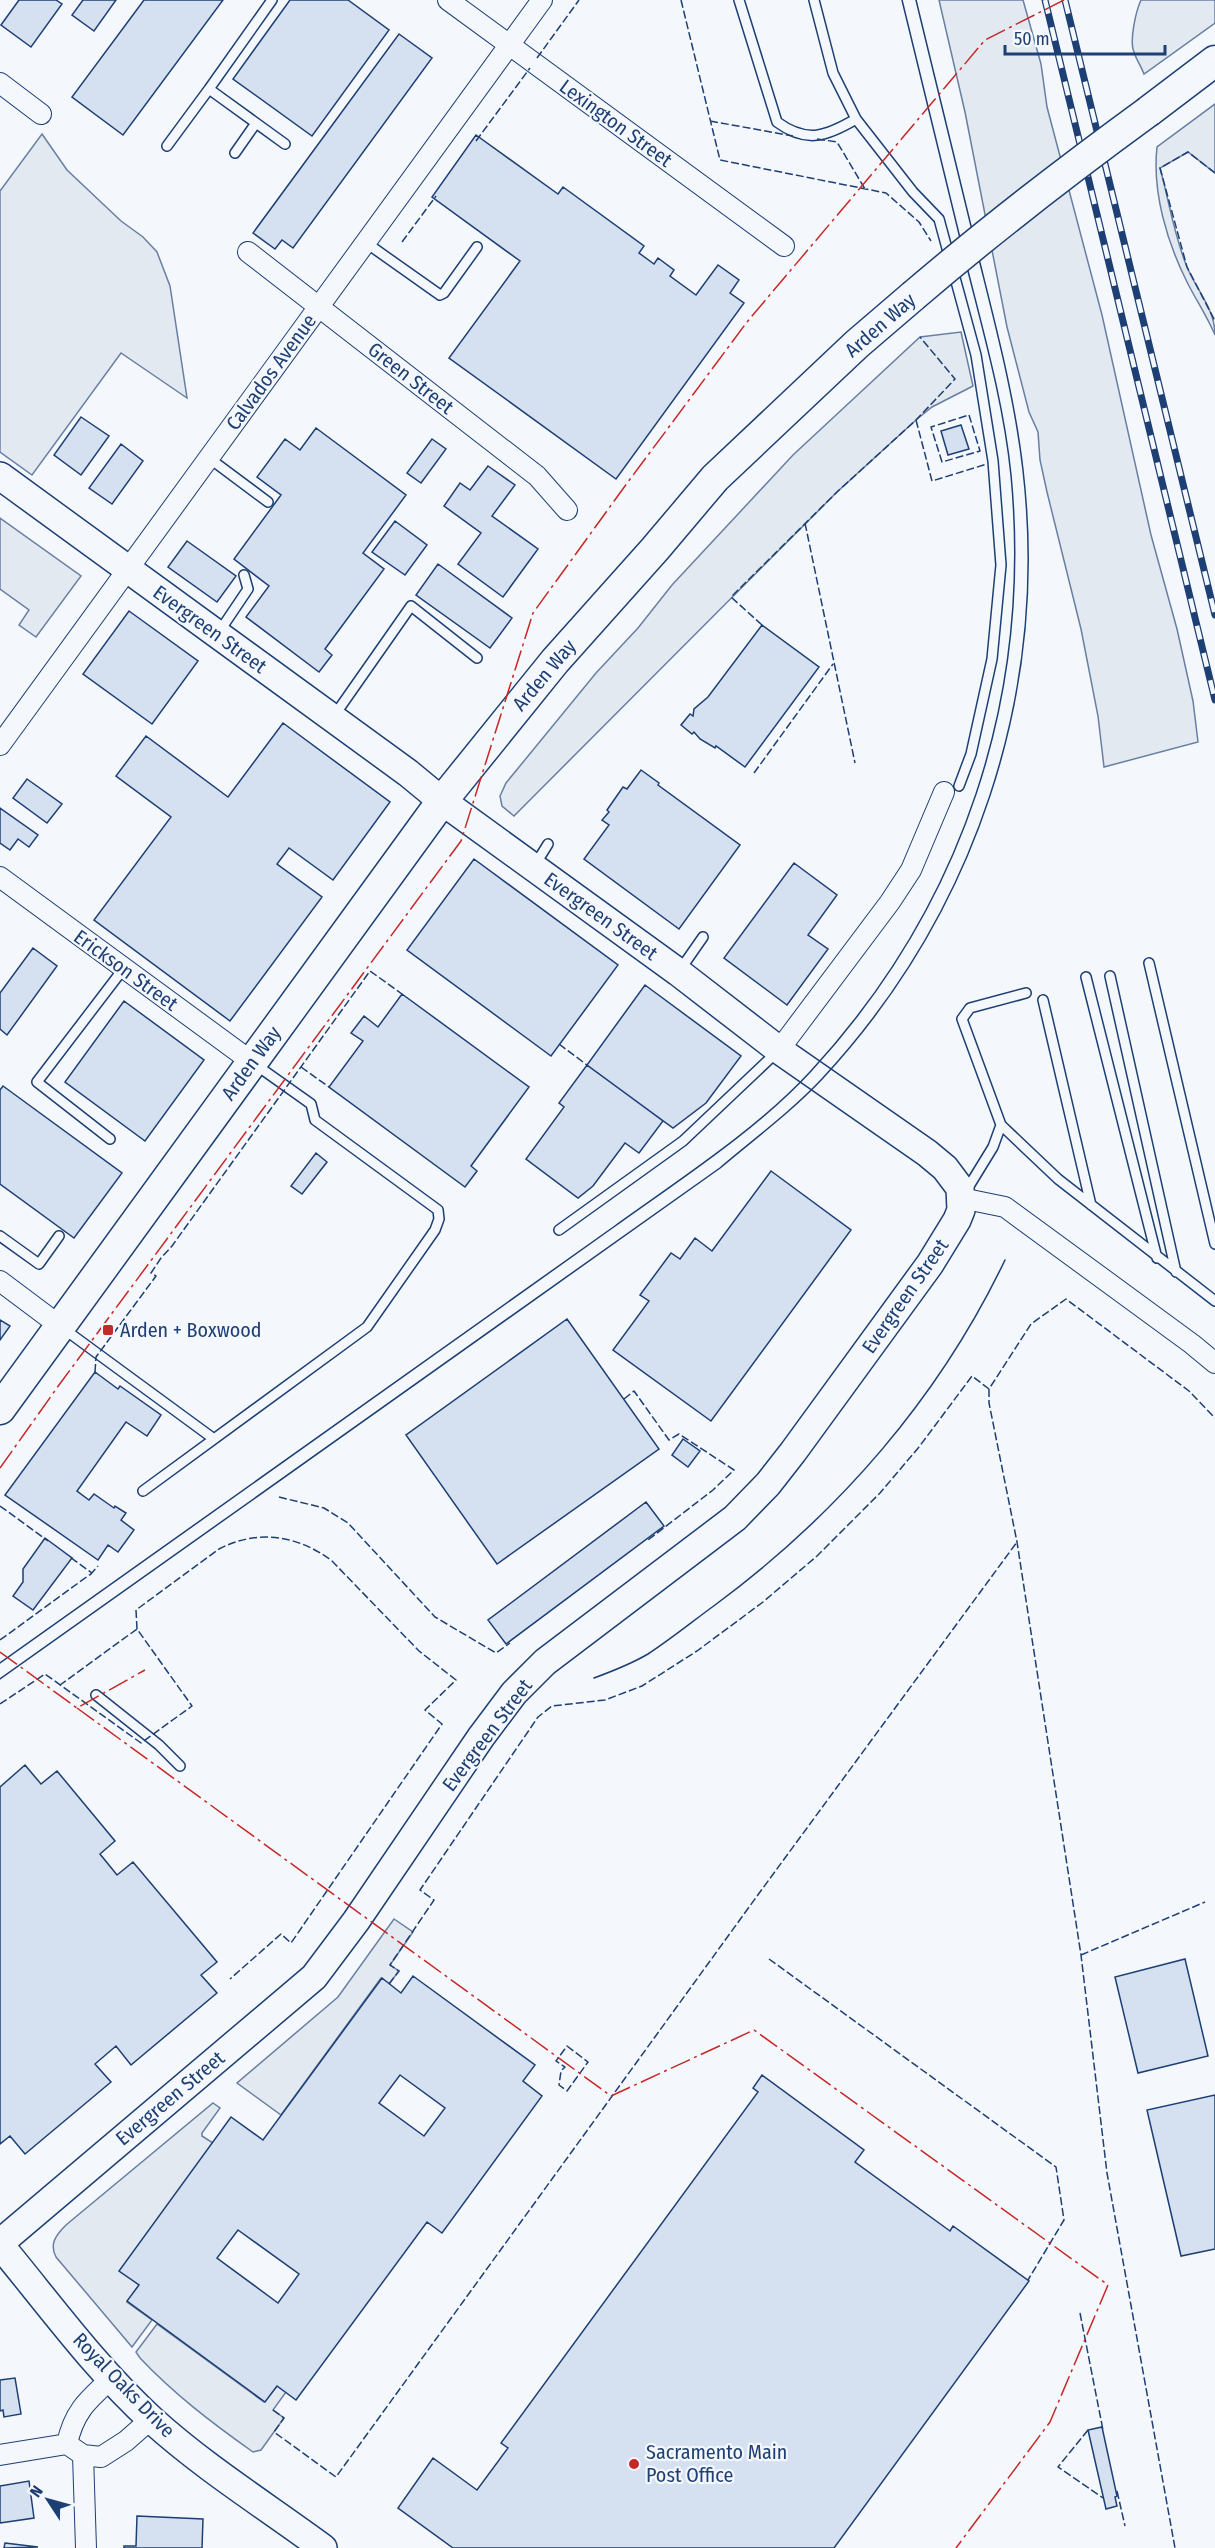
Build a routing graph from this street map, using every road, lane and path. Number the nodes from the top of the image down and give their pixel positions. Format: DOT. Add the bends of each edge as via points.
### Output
graph roads {
  1 [pos="272,0"];
  2 [pos="448,0"];
  3 [pos="542,0"];
  4 [pos="739,0"];
  5 [pos="814,0"];
  6 [pos="509,45"];
  7 [pos="1215,61"];
  8 [pos="0,83"];
  9 [pos="209,89"];
  10 [pos="41,114"];
  11 [pos="856,119"];
  12 [pos="256,123"];
  13 [pos="285,144"];
  14 [pos="167,146"];
  15 [pos="235,153"];
  16 [pos="365,242"];
  17 [pos="784,246"];
  18 [pos="477,247"];
  19 [pos="248,252"];
  20 [pos="319,306"];
  21 [pos="209,458"];
  22 [pos="0,476"];
  23 [pos="268,502"];
  24 [pos="567,510"];
  25 [pos="128,569"];
  26 [pos="244,575"];
  27 [pos="218,634"];
  28 [pos="477,658"];
  29 [pos="333,718"];
  30 [pos="0,745"];
  31 [pos="951,789"];
  32 [pos="442,801"];
  33 [pos="548,844"];
  34 [pos="534,867"];
  35 [pos="0,877"];
  36 [pos="703,937"];
  37 [pos="1149,963"];
  38 [pos="124,968"];
  39 [pos="678,972"];
  40 [pos="1110,976"];
  41 [pos="1086,977"];
  42 [pos="1026,993"];
  43 [pos="1043,1000"];
  44 [pos="779,1050"];
  45 [pos="252,1062"];
  46 [pos="1001,1125"];
  47 [pos="110,1139"];
  48 [pos="962,1198"];
  49 [pos="1091,1205"];
  50 [pos="559,1230"];
  51 [pos="0,1236"];
  52 [pos="59,1236"];
  53 [pos="1215,1244"];
  54 [pos="1158,1258"];
  55 [pos="1176,1272"];
  56 [pos="0,1281"];
  57 [pos="1215,1301"];
  58 [pos="60,1326"];
  59 [pos="1215,1363"];
  60 [pos="0,1409"];
  61 [pos="214,1439"];
  62 [pos="143,1491"];
  63 [pos="96,1695"];
  64 [pos="180,1766"];
  65 [pos="0,2244"];
  66 [pos="112,2378"];
  67 [pos="151,2419"];
  68 [pos="75,2450"];
  69 [pos="0,2455"];
  70 [pos="86,2548"];
  71 [pos="323,2548"];
  1 -- 9 [label="lane"];
  2 -- 6 [label="street, Lexington Street"];
  3 -- 6 [label="street, Calvados Avenue"];
  4 -- 11 [label="lane" via="777,122 807,136 819,136"];
  5 -- 11 [label="lane" via="833,73"];
  6 -- 16 [label="street, Calvados Avenue"];
  6 -- 17 [label="street, Lexington Street"];
  7 -- 32 [label="main road, Arden Way, bridge" via="977,241 857,344 715,478 555,661"];
  8 -- 10 [label="street"];
  9 -- 12 [label="lane"];
  9 -- 14 [label="lane"];
  11 -- 31 [label="lane" via="939,219 976,355 993,461 1001,564 992,659 971,754"];
  12 -- 13 [label="lane"];
  12 -- 15 [label="lane"];
  16 -- 18 [label="lane" via="440,295"];
  16 -- 20 [label="street, Calvados Avenue"];
  19 -- 20 [label="street, Green Street"];
  20 -- 21 [label="street, Calvados Avenue"];
  20 -- 24 [label="street, Green Street" via="537,476"];
  21 -- 23 [label="lane"];
  21 -- 25 [label="street, Calvados Avenue"];
  22 -- 25 [label="street, Evergreen Street"];
  25 -- 27 [label="street, Evergreen Street"];
  25 -- 30 [label="street, Calvados Avenue"];
  26 -- 27 [label="lane" via="248,589"];
  27 -- 29 [label="street, Evergreen Street"];
  28 -- 29 [label="lane" via="411,606"];
  29 -- 32 [label="street, Evergreen Street"];
  31 -- 44 [label="street" via="911,870 890,902"];
  32 -- 34 [label="street, Evergreen Street"];
  32 -- 45 [label="main road, Arden Way"];
  33 -- 34 [label="lane"];
  34 -- 39 [label="street, Evergreen Street"];
  35 -- 38 [label="street, Erickson Street"];
  36 -- 39 [label="lane"];
  37 -- 53 [label="lane"];
  38 -- 45 [label="street, Erickson Street"];
  38 -- 47 [label="lane" via="37,1082"];
  39 -- 44 [label="street, Evergreen Street"];
  40 -- 55 [label="lane"];
  41 -- 54 [label="lane"];
  42 -- 46 [label="lane" via="970,1008 962,1019"];
  43 -- 49 [label="lane"];
  44 -- 48 [label="street, Evergreen Street" via="936,1161 953,1176"];
  44 -- 50 [label="lane" via="683,1141"];
  45 -- 58 [label="main road, Arden Way"];
  45 -- 61 [label="lane" via="311,1104 315,1119 438,1210 440,1219 367,1327"];
  46 -- 48 [label="lane" via="993,1147"];
  46 -- 49 [label="lane"];
  48 -- 59 [label="street" via="1005,1207"];
  48 -- 65 [label="street, Evergreen Street" via="957,1220 930,1264 753,1501 528,1678 482,1737 314,1977"];
  49 -- 54 [label="lane"];
  51 -- 52 [label="lane" via="39,1264"];
  54 -- 55 [label="lane"];
  55 -- 57 [label="lane"];
  56 -- 58 [label="street"];
  58 -- 60 [label="main road, Arden Way"];
  58 -- 61 [label="lane"];
  61 -- 62 [label="lane"];
  63 -- 64 [label="lane"];
  65 -- 66 [label="street, Royal Oaks Drive"];
  66 -- 67 [label="street, Royal Oaks Drive"];
  66 -- 68 [label="street" via="75,2416"];
  67 -- 68 [label="street" via="101,2457"];
  67 -- 71 [label="street, Royal Oaks Drive"];
  68 -- 69 [label="street"];
  68 -- 70 [label="street"];
}
